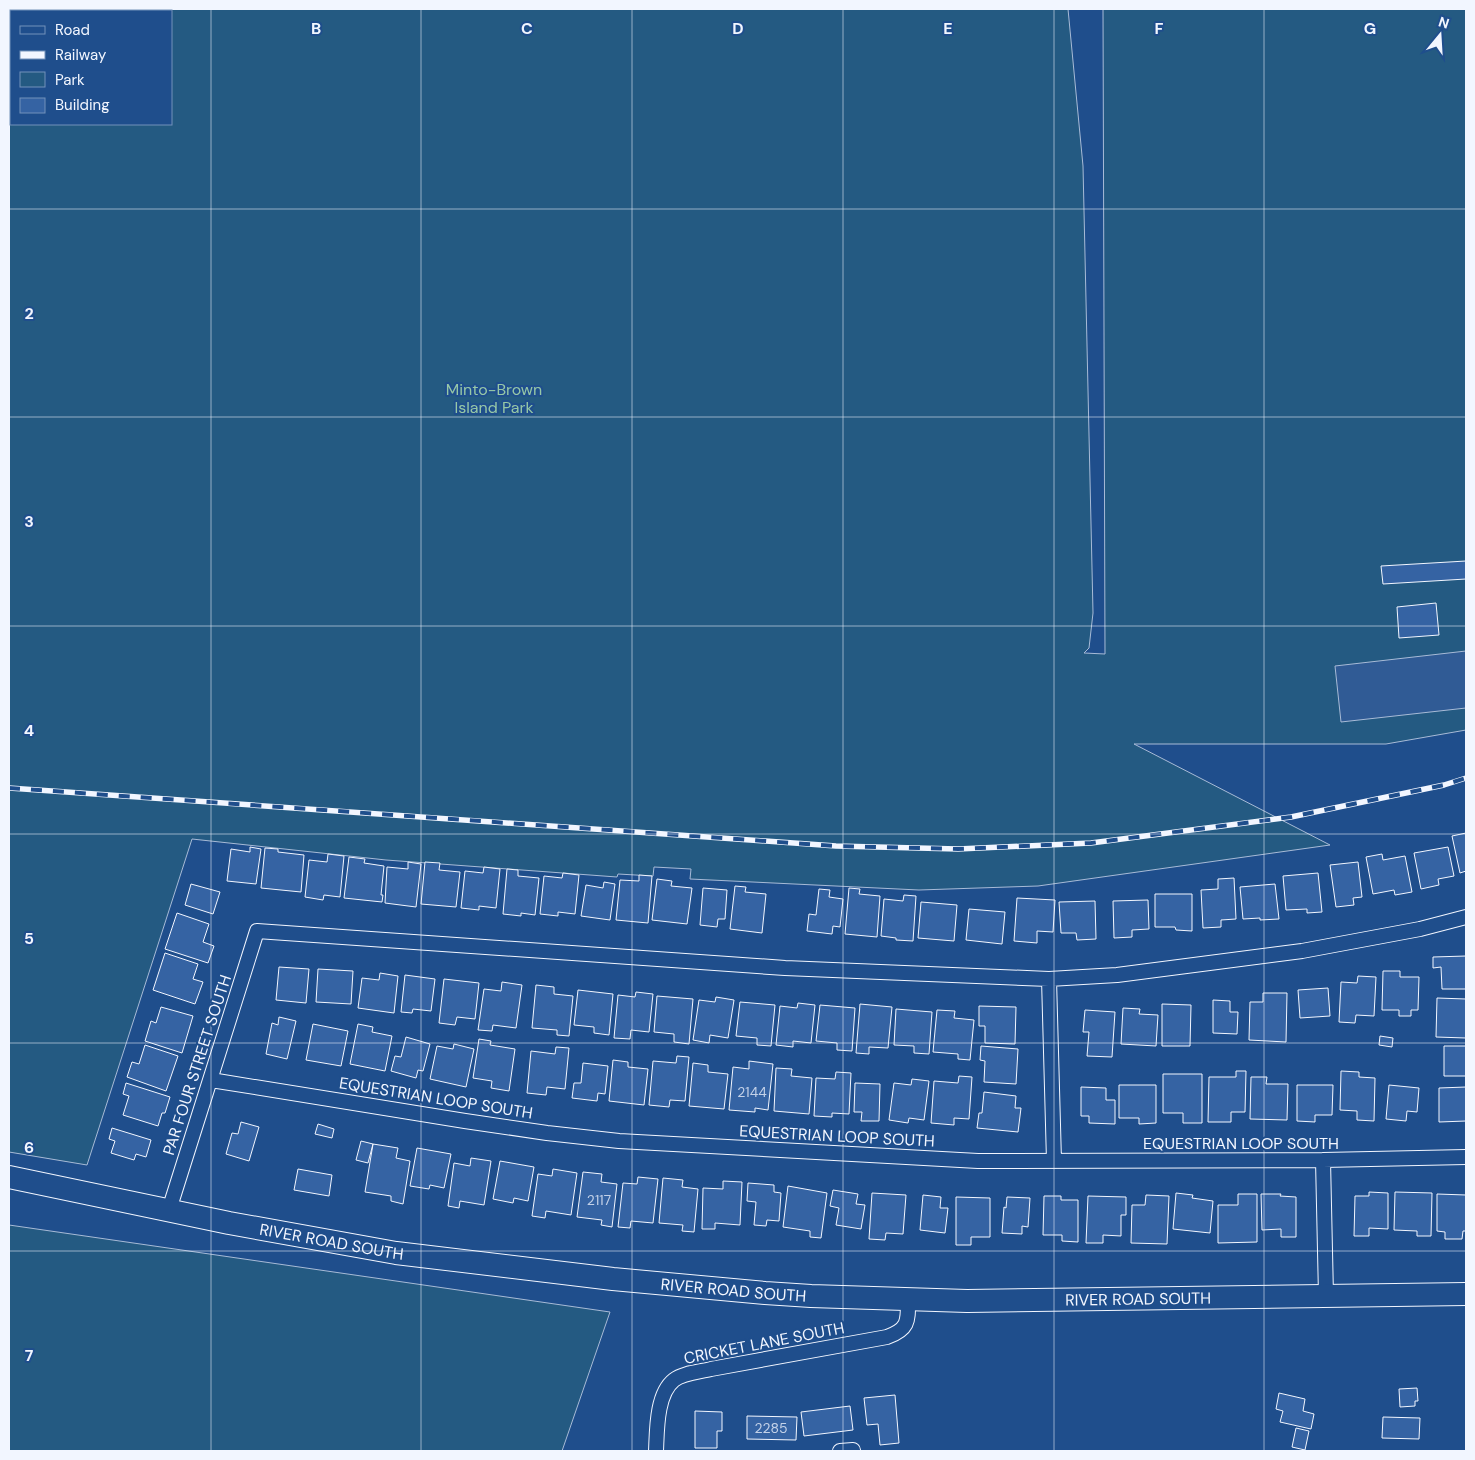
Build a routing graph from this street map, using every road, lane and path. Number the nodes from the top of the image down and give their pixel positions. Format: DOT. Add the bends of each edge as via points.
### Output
graph roads {
  1 [pos="1466,917"];
  2 [pos="1049,979"];
  3 [pos="211,1080"];
  4 [pos="1466,1157"];
  5 [pos="1323,1160"];
  6 [pos="1054,1161"];
  7 [pos="9,1177"];
  8 [pos="169,1210"];
  9 [pos="1466,1294"];
  10 [pos="1326,1296"];
  11 [pos="908,1300"];
  12 [pos="656,1451"];
  1 -- 2 [label="street" via="1302,951 1117,975"];
  2 -- 3 [label="street, PAR FOUR STREET SOUTH" via="785,968 257,931"];
  2 -- 6 [label="street"];
  3 -- 6 [label="street, EQUESTRIAN LOOP SOUTH" via="465,1121 619,1141 914,1159"];
  3 -- 8 [label="street, PAR FOUR STREET SOUTH"];
  4 -- 5 [label="street, EQUESTRIAN LOOP SOUTH"];
  5 -- 6 [label="street, EQUESTRIAN LOOP SOUTH"];
  5 -- 10 [label="street"];
  7 -- 8 [label="main road, RIVER ROAD SOUTH"];
  8 -- 11 [label="main road, RIVER ROAD SOUTH" via="367,1248 501,1267 757,1292"];
  9 -- 10 [label="main road, RIVER ROAD SOUTH"];
  10 -- 11 [label="main road, RIVER ROAD SOUTH"];
  11 -- 12 [label="street, CRICKET LANE SOUTH" via="906,1326 899,1333 711,1369 674,1380 663,1397"];
}
